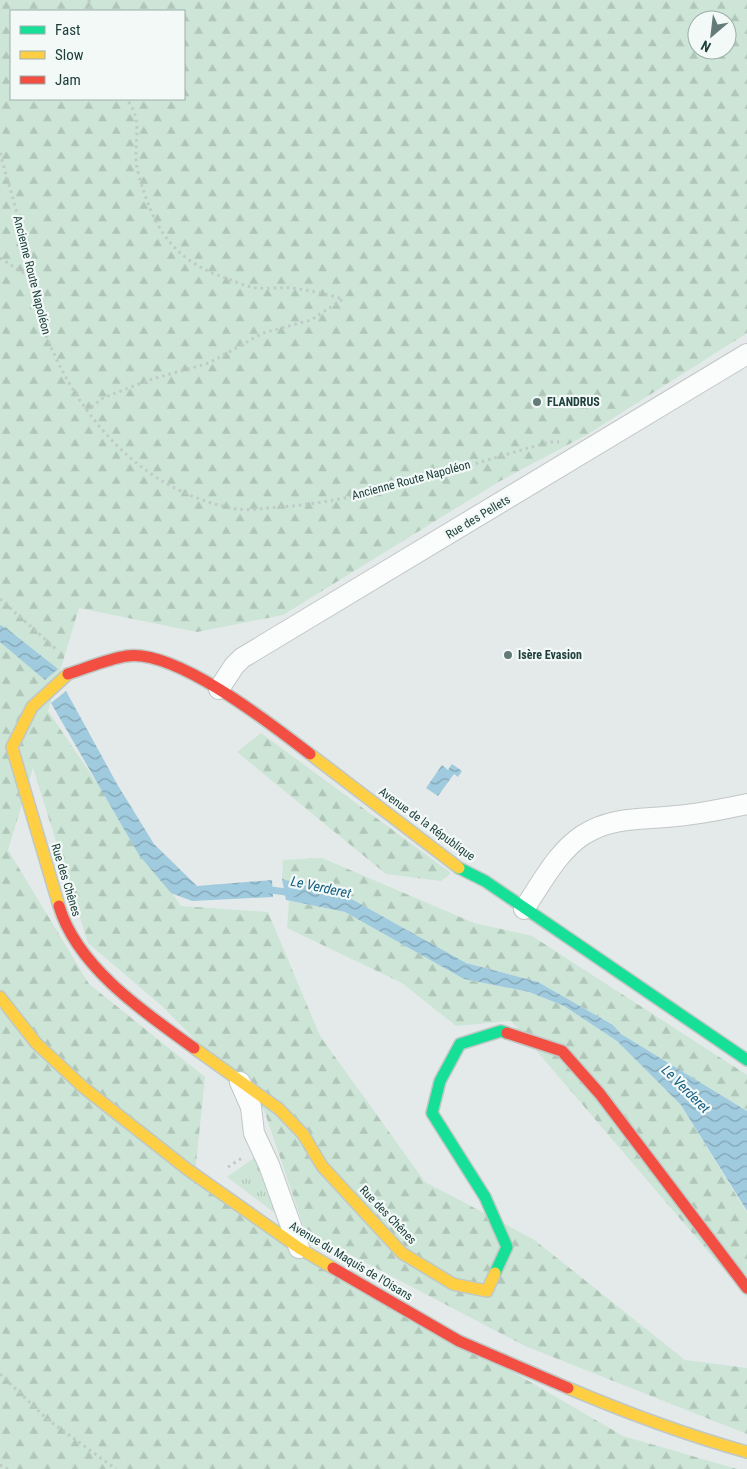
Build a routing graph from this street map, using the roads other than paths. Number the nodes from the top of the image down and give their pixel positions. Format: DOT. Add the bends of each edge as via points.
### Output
graph roads {
  1 [pos="747,354"];
  2 [pos="219,689"];
  3 [pos="32,707"];
  4 [pos="747,804"];
  5 [pos="524,909"];
  6 [pos="0,997"];
  7 [pos="747,1060"];
  8 [pos="240,1082"];
  9 [pos="298,1248"];
  10 [pos="747,1288"];
  11 [pos="747,1452"];
  1 -- 2 [label="street, Rue des Pellets" via="242,658"];
  2 -- 3 [label="street, Avenue de la République" via="197,676 152,658 128,656 67,674"];
  2 -- 5 [label="street, Avenue de la République" via="308,752 456,866 485,881"];
  3 -- 8 [label="street, Rue des Chênes" via="12,747 64,923 92,962 134,1005"];
  4 -- 5 [label="street" via="699,814 617,820 582,835 561,855"];
  5 -- 7 [label="street, Avenue de la République"];
  6 -- 9 [label="street, Avenue du Maquis de l'Oisans" via="36,1043 83,1087 207,1183"];
  8 -- 9 [label="street" via="252,1108 254,1133 269,1165"];
  8 -- 10 [label="street, Rue des Chênes" via="279,1109 303,1134 322,1166 402,1253 453,1284 487,1291 507,1247 485,1197 432,1113 440,1082 460,1044 501,1031 562,1051 600,1094"];
  9 -- 11 [label="street, Avenue du Maquis de l'Oisans" via="459,1341 612,1406 703,1440"];
}
